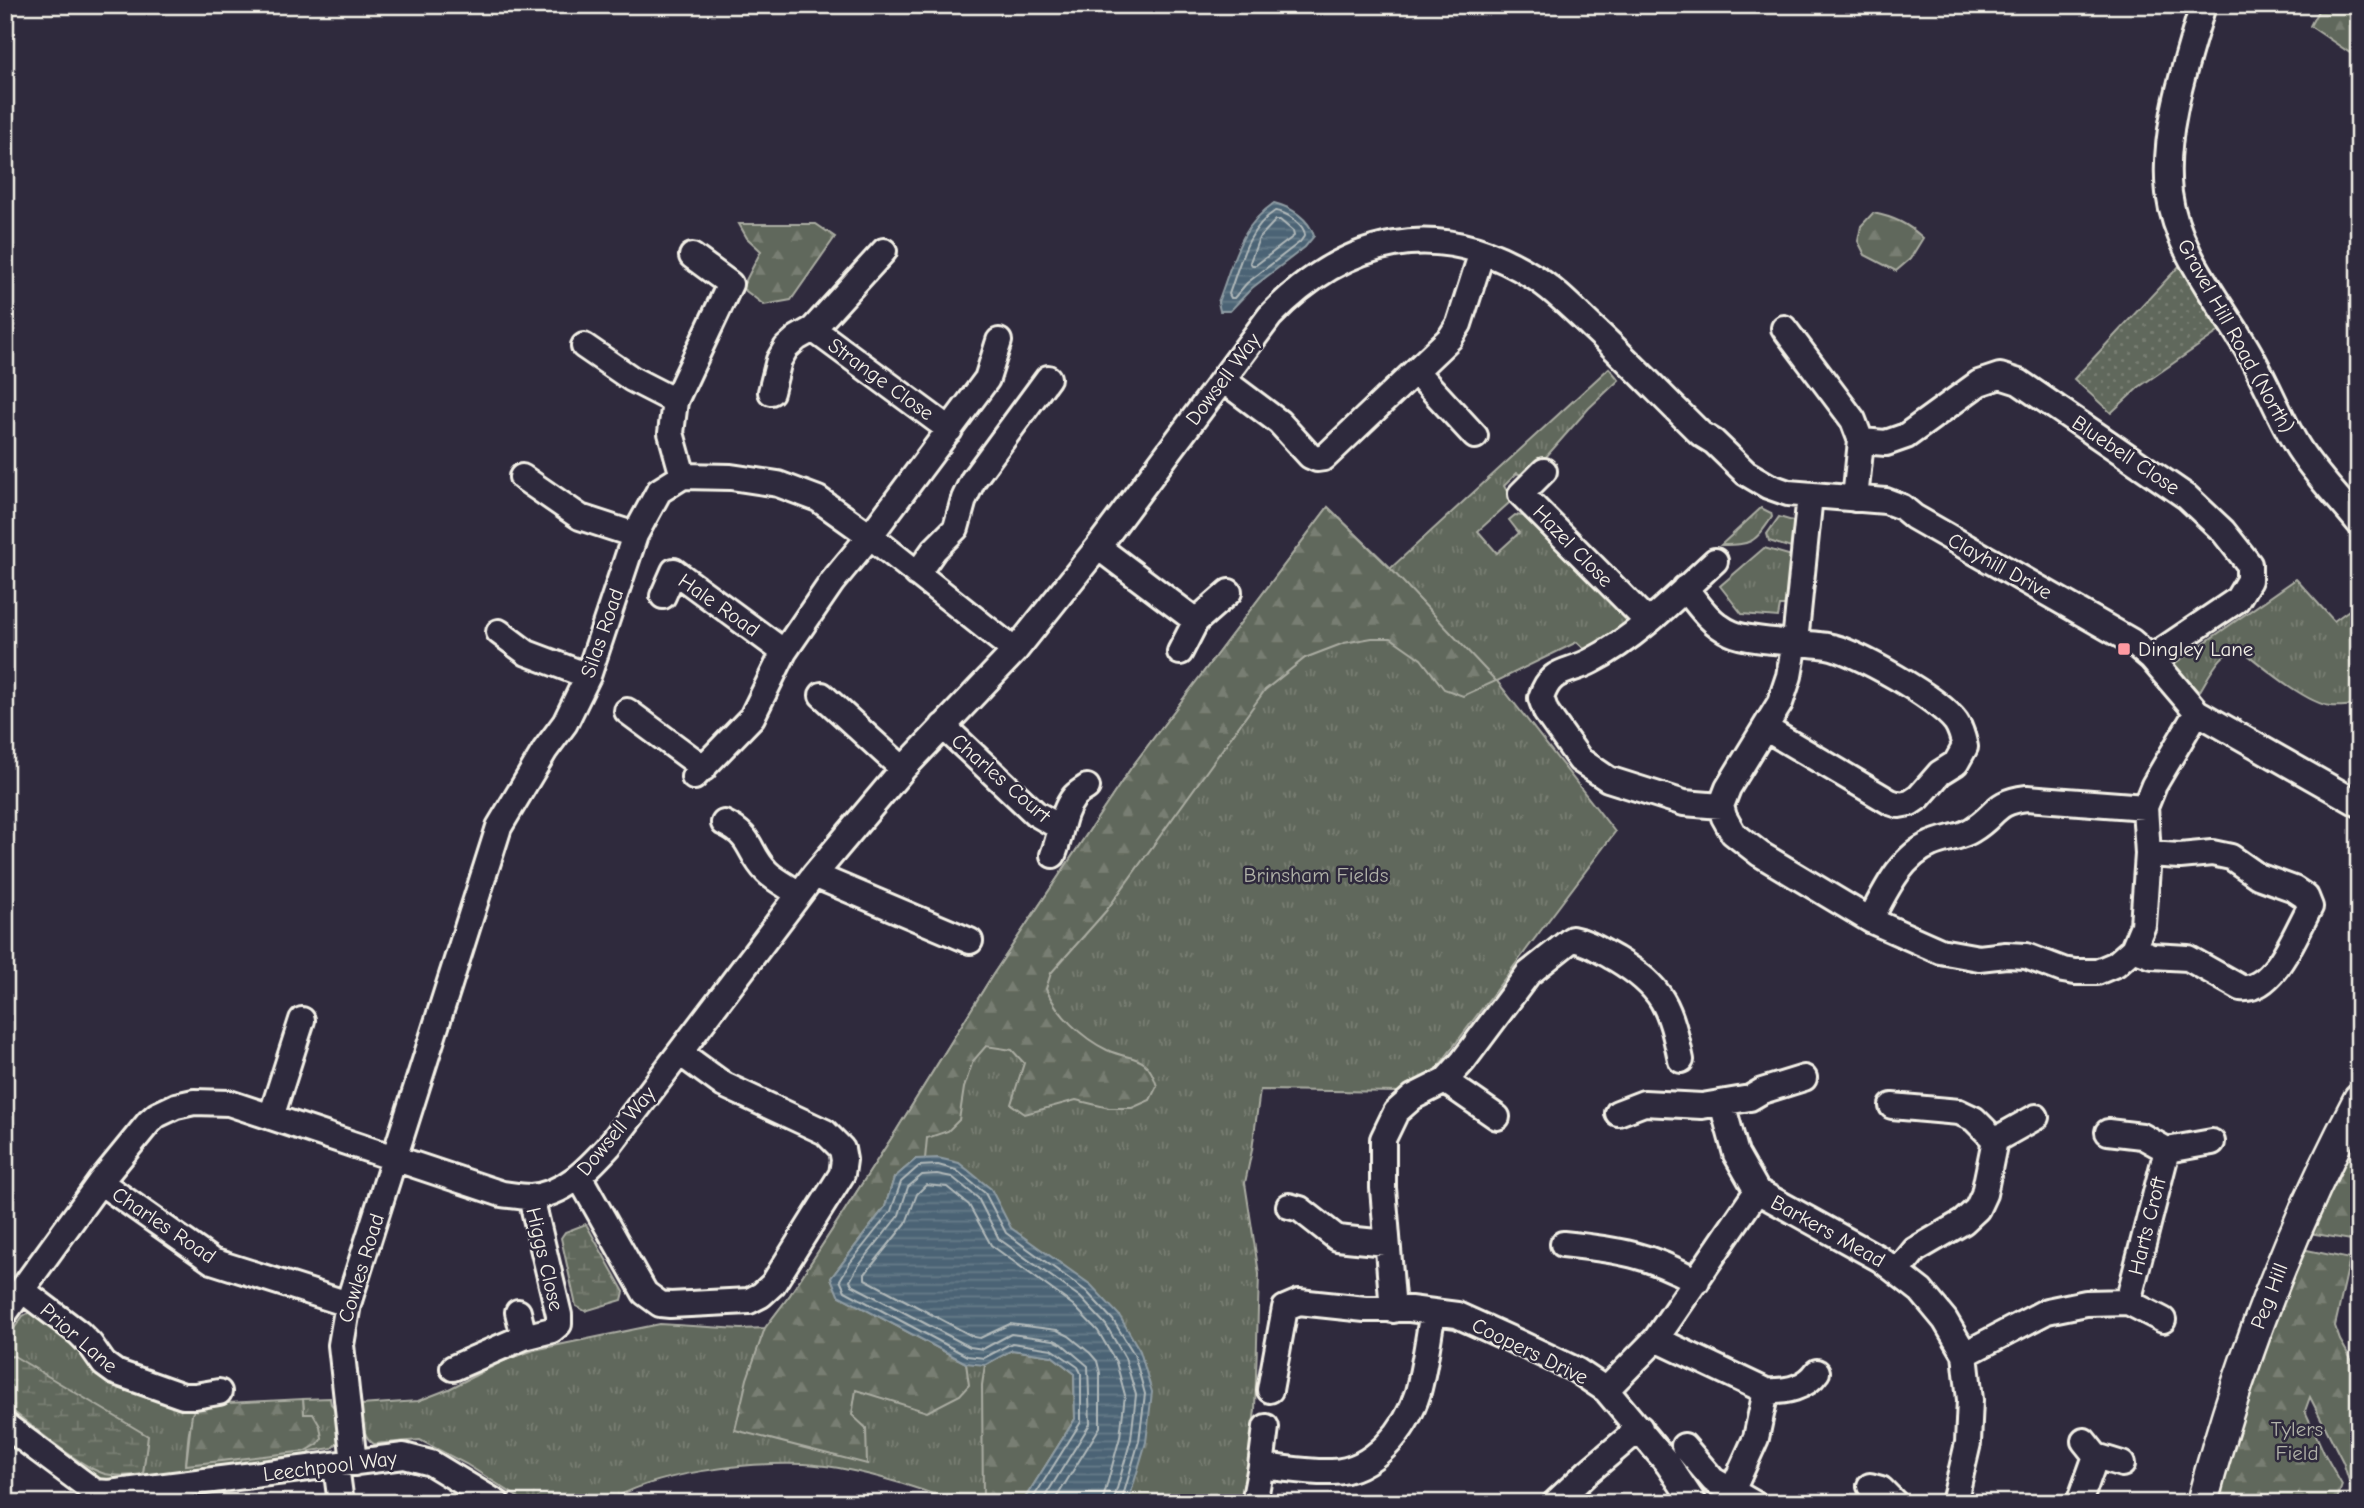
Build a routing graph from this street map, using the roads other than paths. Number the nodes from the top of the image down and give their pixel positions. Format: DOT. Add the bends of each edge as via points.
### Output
graph roads {
  1 [pos="2203,5"];
  2 [pos="884,251"];
  3 [pos="1482,252"];
  4 [pos="692,256"];
  5 [pos="1784,328"];
  6 [pos="813,329"];
  7 [pos="999,341"];
  8 [pos="584,346"];
  9 [pos="1632,365"];
  10 [pos="1416,372"];
  11 [pos="1048,378"];
  12 [pos="1223,380"];
  13 [pos="771,392"];
  14 [pos="675,401"];
  15 [pos="950,430"];
  16 [pos="1475,436"];
  17 [pos="1861,441"];
  18 [pos="1544,471"];
  19 [pos="682,476"];
  20 [pos="522,477"];
  21 [pos="1810,495"];
  22 [pos="1854,499"];
  23 [pos="2359,523"];
  24 [pos="635,535"];
  25 [pos="870,536"];
  26 [pos="1098,547"];
  27 [pos="1715,561"];
  28 [pos="917,574"];
  29 [pos="1685,588"];
  30 [pos="1228,592"];
  31 [pos="663,596"];
  32 [pos="1196,621"];
  33 [pos="1647,621"];
  34 [pos="499,632"];
  35 [pos="1796,642"];
  36 [pos="1015,651"];
  37 [pos="785,652"];
  38 [pos="1180,652"];
  39 [pos="2151,658"];
  40 [pos="588,676"];
  41 [pos="822,695"];
  42 [pos="627,711"];
  43 [pos="2197,712"];
  44 [pos="943,726"];
  45 [pos="1765,728"];
  46 [pos="903,769"];
  47 [pos="1087,787"];
  48 [pos="2359,804"];
  49 [pos="1721,806"];
  50 [pos="2146,807"];
  51 [pos="724,823"];
  52 [pos="1060,828"];
  53 [pos="2148,854"];
  54 [pos="1053,855"];
  55 [pos="806,884"];
  56 [pos="1871,920"];
  57 [pos="970,940"];
  58 [pos="2133,949"];
  59 [pos="302,1020"];
  60 [pos="680,1053"];
  61 [pos="1682,1060"];
  62 [pos="1804,1078"];
  63 [pos="1445,1081"];
  64 [pos="2359,1099"];
  65 [pos="1722,1103"];
  66 [pos="1892,1106"];
  67 [pos="1618,1113"];
  68 [pos="271,1117"];
  69 [pos="1497,1117"];
  70 [pos="2036,1117"];
  71 [pos="2108,1132"];
  72 [pos="1995,1140"];
  73 [pos="2212,1142"];
  74 [pos="2166,1150"];
  75 [pos="396,1159"];
  76 [pos="580,1178"];
  77 [pos="100,1182"];
  78 [pos="1757,1191"];
  79 [pos="531,1197"];
  80 [pos="1289,1206"];
  81 [pos="1386,1243"];
  82 [pos="1563,1244"];
  83 [pos="1898,1271"];
  84 [pos="1697,1282"];
  85 [pos="22,1290"];
  86 [pos="2128,1302"];
  87 [pos="348,1304"];
  88 [pos="1393,1310"];
  89 [pos="518,1312"];
  90 [pos="1433,1312"];
  91 [pos="5,1313"];
  92 [pos="2163,1320"];
  93 [pos="524,1338"];
  94 [pos="1656,1339"];
  95 [pos="1965,1354"];
  96 [pos="453,1368"];
  97 [pos="1818,1372"];
  98 [pos="1270,1390"];
  99 [pos="1606,1390"];
  100 [pos="1766,1391"];
  101 [pos="219,1392"];
  102 [pos="5,1426"];
  103 [pos="1266,1427"];
  104 [pos="1640,1429"];
  105 [pos="1684,1446"];
  106 [pos="345,1464"];
  107 [pos="2122,1464"];
  108 [pos="1261,1466"];
  109 [pos="1870,1486"];
  110 [pos="90,1497"];
  111 [pos="1743,1497"];
  112 [pos="1957,1502"];
  113 [pos="341,1503"];
  114 [pos="497,1503"];
  115 [pos="1254,1503"];
  116 [pos="1555,1503"];
  117 [pos="1694,1503"];
  118 [pos="1895,1503"];
  119 [pos="2080,1503"];
  120 [pos="2202,1503"];
  1 -- 23 [label="street, Gravel Hill Road (North)" via="2175,107 2168,168 2175,222 2297,446"];
  2 -- 6 [label="street, Strange Close"];
  3 -- 9 [label="street, Dowsell Way" via="1536,278"];
  3 -- 10 [label="street" via="1459,324"];
  3 -- 12 [label="street, Dowsell Way" via="1414,241 1383,245 1337,263 1270,316"];
  4 -- 14 [label="street" via="730,284"];
  5 -- 17 [label="street" via="1843,404"];
  6 -- 13 [label="street, Strange Close" via="786,348"];
  6 -- 15 [label="street, Strange Close"];
  7 -- 15 [label="street, Strange Close" via="987,379"];
  8 -- 14 [label="street"];
  9 -- 21 [label="street, Clayhill Drive" via="1746,473 1788,493"];
  10 -- 12 [label="street" via="1324,458 1317,459 1279,422"];
  10 -- 16 [label="street"];
  11 -- 28 [label="street" via="973,480 956,528"];
  12 -- 26 [label="street, Dowsell Way"];
  14 -- 19 [label="street" via="671,433"];
  15 -- 25 [label="street, Strange Close"];
  17 -- 22 [label="street"];
  17 -- 39 [label="street, Bluebell Close" via="1886,443 1906,436 1979,383 2000,376 2019,383 2187,497 2223,531 2249,565 2249,580 2237,600"];
  18 -- 33 [label="street, Hazel Close" via="1521,494"];
  19 -- 24 [label="street, Silas Road" via="659,491"];
  19 -- 25 [label="street" via="778,484 818,499"];
  20 -- 24 [label="street" via="580,517"];
  21 -- 22 [label="street, Clayhill Drive"];
  21 -- 35 [label="street"];
  22 -- 39 [label="street, Clayhill Drive" via="1902,507 2131,641"];
  24 -- 40 [label="street, Silas Road"];
  25 -- 28 [label="street"];
  25 -- 37 [label="street"];
  26 -- 32 [label="street"];
  26 -- 36 [label="street, Dowsell Way"];
  27 -- 29 [label="street"];
  28 -- 36 [label="street"];
  29 -- 33 [label="street"];
  29 -- 35 [label="street" via="1708,618 1732,634"];
  30 -- 32 [label="street"];
  31 -- 37 [label="street, Hale Road" via="674,571"];
  32 -- 38 [label="street"];
  33 -- 49 [label="street" via="1589,663 1551,677 1541,698 1546,712 1580,760 1608,779 1684,803"];
  34 -- 40 [label="street" via="527,653"];
  35 -- 45 [label="street" via="1790,676"];
  35 -- 45 [label="street" via="1830,646 1906,684 1948,713 1965,747 1956,763 1919,797 1899,805"];
  36 -- 44 [label="street, Dowsell Way"];
  37 -- 42 [label="street" via="752,717 699,772"];
  39 -- 43 [label="street, Clayhill Drive"];
  40 -- 75 [label="street, Silas Road" via="565,723 499,827"];
  41 -- 46 [label="street"];
  43 -- 48 [label="street, Clayhill Drive"];
  43 -- 50 [label="street"];
  44 -- 46 [label="street, Dowsell Way"];
  44 -- 52 [label="street, Charles Court" via="1035,813"];
  45 -- 49 [label="street"];
  46 -- 55 [label="street, Dowsell Way"];
  47 -- 52 [label="street, Charles Court" via="1073,797"];
  49 -- 56 [label="street" via="1732,833"];
  50 -- 53 [label="street"];
  50 -- 56 [label="street" via="2009,800 1966,834 1918,851 1888,886"];
  51 -- 55 [label="street" via="750,842 767,872"];
  52 -- 54 [label="street, Charles Court"];
  53 -- 58 [label="street" via="2143,925"];
  53 -- 58 [label="street" via="2231,857 2258,876 2294,889 2310,906 2278,966 2264,982 2249,989 2188,958 2151,956"];
  55 -- 57 [label="street"];
  55 -- 60 [label="street, Dowsell Way"];
  56 -- 58 [label="street" via="1940,951 1979,958 2026,956 2063,971 2097,972"];
  59 -- 68 [label="street"];
  60 -- 76 [label="street, Dowsell Way"];
  60 -- 76 [label="street" via="723,1085 825,1132 842,1149 842,1174 773,1284 749,1301 660,1304 645,1293"];
  61 -- 63 [label="street" via="1672,1017 1653,986 1586,942 1572,939 1528,974"];
  62 -- 65 [label="street"];
  63 -- 69 [label="street"];
  63 -- 81 [label="street" via="1413,1097 1396,1112 1384,1139"];
  64 -- 120 [label="main road, Peg Hill" via="2314,1186 2274,1281 2227,1414"];
  65 -- 67 [label="street" via="1644,1103"];
  65 -- 78 [label="street, Barkers Mead" via="1736,1154"];
  66 -- 72 [label="street" via="1959,1112 1975,1119"];
  68 -- 75 [label="street, Dowsell Way"];
  68 -- 77 [label="street, Dowsell Way" via="229,1103 176,1106 149,1122"];
  70 -- 72 [label="street"];
  71 -- 74 [label="street, Harts Croft" via="2142,1136"];
  72 -- 83 [label="street, Barkers Mead" via="1977,1209 1915,1250"];
  73 -- 74 [label="street, Harts Croft"];
  74 -- 86 [label="street, Harts Croft"];
  75 -- 79 [label="street, Dowsell Way" via="502,1194"];
  75 -- 87 [label="street, Cowles Road"];
  76 -- 79 [label="street, Dowsell Way"];
  77 -- 85 [label="street, Dowsell Way"];
  77 -- 87 [label="street, Charles Road" via="212,1261"];
  78 -- 83 [label="street, Barkers Mead"];
  78 -- 84 [label="street, Barkers Mead"];
  79 -- 93 [label="street, Higgs Close" via="559,1324"];
  80 -- 81 [label="street" via="1300,1209 1337,1238"];
  81 -- 88 [label="street"];
  82 -- 84 [label="street" via="1642,1256"];
  83 -- 95 [label="street, Barkers Mead" via="1945,1320"];
  84 -- 94 [label="street, Barkers Mead"];
  85 -- 91 [label="street, Dowsell Way"];
  85 -- 101 [label="street, Prior Lane" via="79,1333 115,1372 183,1396"];
  86 -- 92 [label="street, Harts Croft"];
  86 -- 95 [label="street, Harts Croft" via="2085,1303 2047,1311"];
  87 -- 106 [label="street, Cowles Road" via="341,1345"];
  88 -- 90 [label="street, Coopers Drive"];
  88 -- 98 [label="street, Coopers Drive" via="1300,1302 1285,1308"];
  89 -- 93 [label="street, Higgs Close"];
  90 -- 99 [label="street, Coopers Drive" via="1457,1315 1517,1342"];
  90 -- 108 [label="street" via="1410,1412 1374,1456 1354,1468 1332,1472"];
  93 -- 96 [label="street, Higgs Close"];
  94 -- 99 [label="street, Barkers Mead"];
  94 -- 100 [label="street"];
  95 -- 112 [label="street, Barkers Mead" via="1968,1443"];
  97 -- 100 [label="street" via="1799,1386"];
  99 -- 104 [label="street, Coopers Drive"];
  100 -- 111 [label="street"];
  102 -- 110 [label="street, Leechpool Way"];
  103 -- 108 [label="street"];
  104 -- 116 [label="street"];
  104 -- 117 [label="street, Coopers Drive"];
  105 -- 111 [label="street" via="1713,1480"];
  106 -- 110 [label="street, Leechpool Way"];
  106 -- 113 [label="street, Cowles Road"];
  106 -- 114 [label="street, Leechpool Way" via="416,1457"];
  107 -- 119 [label="street" via="2090,1449"];
  108 -- 115 [label="street"];
  109 -- 118 [label="street" via="1881,1489"];
}
